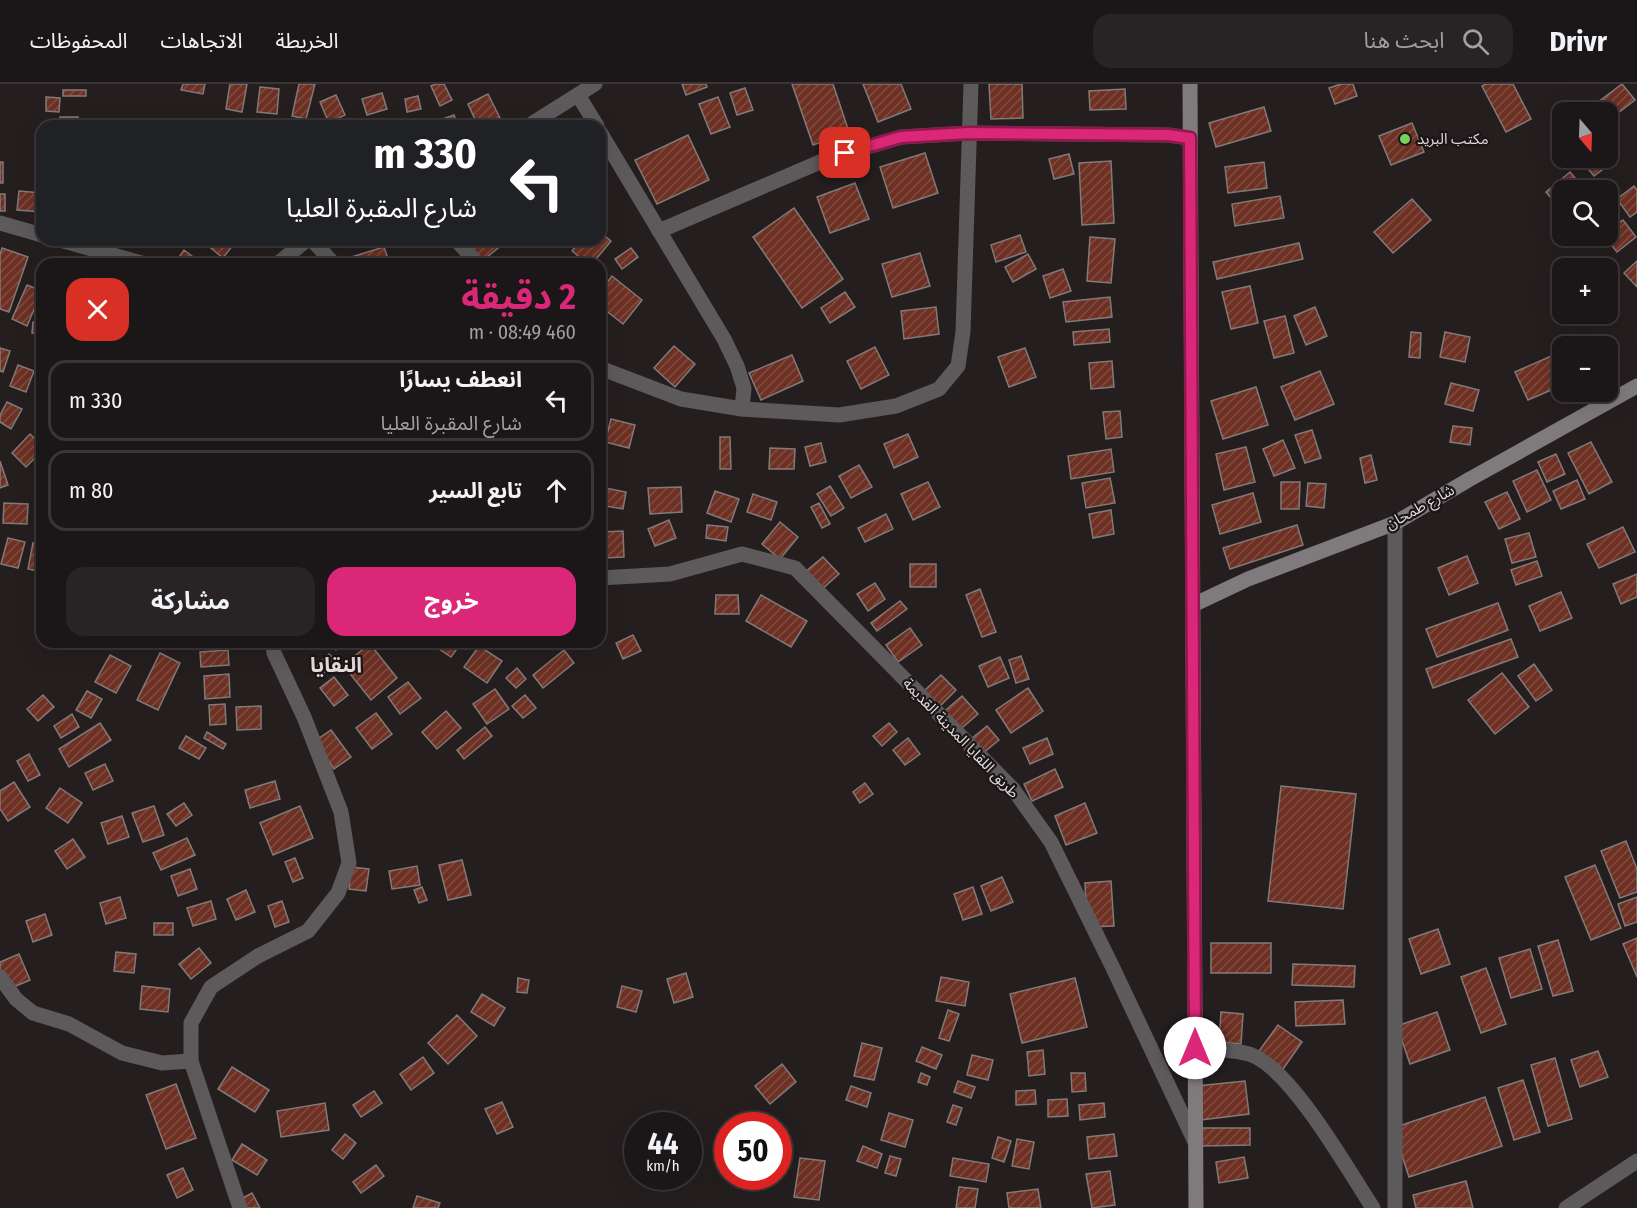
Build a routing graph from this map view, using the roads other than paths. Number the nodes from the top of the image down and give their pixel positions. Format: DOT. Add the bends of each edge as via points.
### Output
graph roads {
  1 [pos="595,84"];
  2 [pos="971,84"];
  3 [pos="1190,84"];
  4 [pos="578,95"];
  5 [pos="538,120"];
  6 [pos="593,120"];
  7 [pos="969,133"];
  8 [pos="1190,138"];
  9 [pos="606,142"];
  10 [pos="0,223"];
  11 [pos="659,231"];
  12 [pos="36,233"];
  13 [pos="76,246"];
  14 [pos="300,246"];
  15 [pos="318,246"];
  16 [pos="461,246"];
  17 [pos="107,258"];
  18 [pos="284,258"];
  19 [pos="328,258"];
  20 [pos="472,258"];
  21 [pos="606,370"];
  22 [pos="1635,392"];
  23 [pos="742,409"];
  24 [pos="1395,523"];
  25 [pos="606,578"];
  26 [pos="1193,605"];
  27 [pos="274,648"];
  28 [pos="0,977"];
  29 [pos="1195,1048"];
  30 [pos="190,1061"];
  31 [pos="1196,1144"];
  32 [pos="1637,1161"];
  33 [pos="240,1208"];
  34 [pos="1196,1208"];
  35 [pos="1373,1208"];
  36 [pos="1395,1208"];
  37 [pos="1566,1208"];
  1 -- 4 [label="street"];
  2 -- 7 [label="street"];
  3 -- 8 [label="main road"];
  4 -- 5 [label="street"];
  4 -- 6 [label="street"];
  7 -- 8 [label="street"];
  7 -- 11 [label="street" via="901,137 827,159"];
  7 -- 23 [label="street" via="963,333 958,366 939,388 897,406 839,415"];
  8 -- 26 [label="main road"];
  9 -- 11 [label="street"];
  10 -- 12 [label="street"];
  11 -- 23 [label="street" via="737,366 744,388"];
  13 -- 17 [label="street"];
  14 -- 18 [label="street"];
  15 -- 19 [label="street"];
  16 -- 20 [label="street"];
  21 -- 23 [label="street" via="681,399"];
  22 -- 24 [label="main road, شارع طمحان"];
  24 -- 26 [label="main road, شارع طمحان" via="1248,579"];
  24 -- 36 [label="street"];
  25 -- 31 [label="street, طريق اللقايا المدينة القديمة" via="670,573 742,554 795,568 1013,789 1051,842"];
  26 -- 29 [label="main road"];
  27 -- 30 [label="street" via="341,812 349,863 338,894 308,931 258,956 211,987 191,1023"];
  28 -- 30 [label="street" via="16,999 33,1013 69,1024 122,1053 162,1063"];
  29 -- 31 [label="main road"];
  29 -- 35 [label="street" via="1254,1056 1277,1072 1315,1119"];
  30 -- 33 [label="street"];
  31 -- 34 [label="main road"];
  32 -- 37 [label="street"];
}
